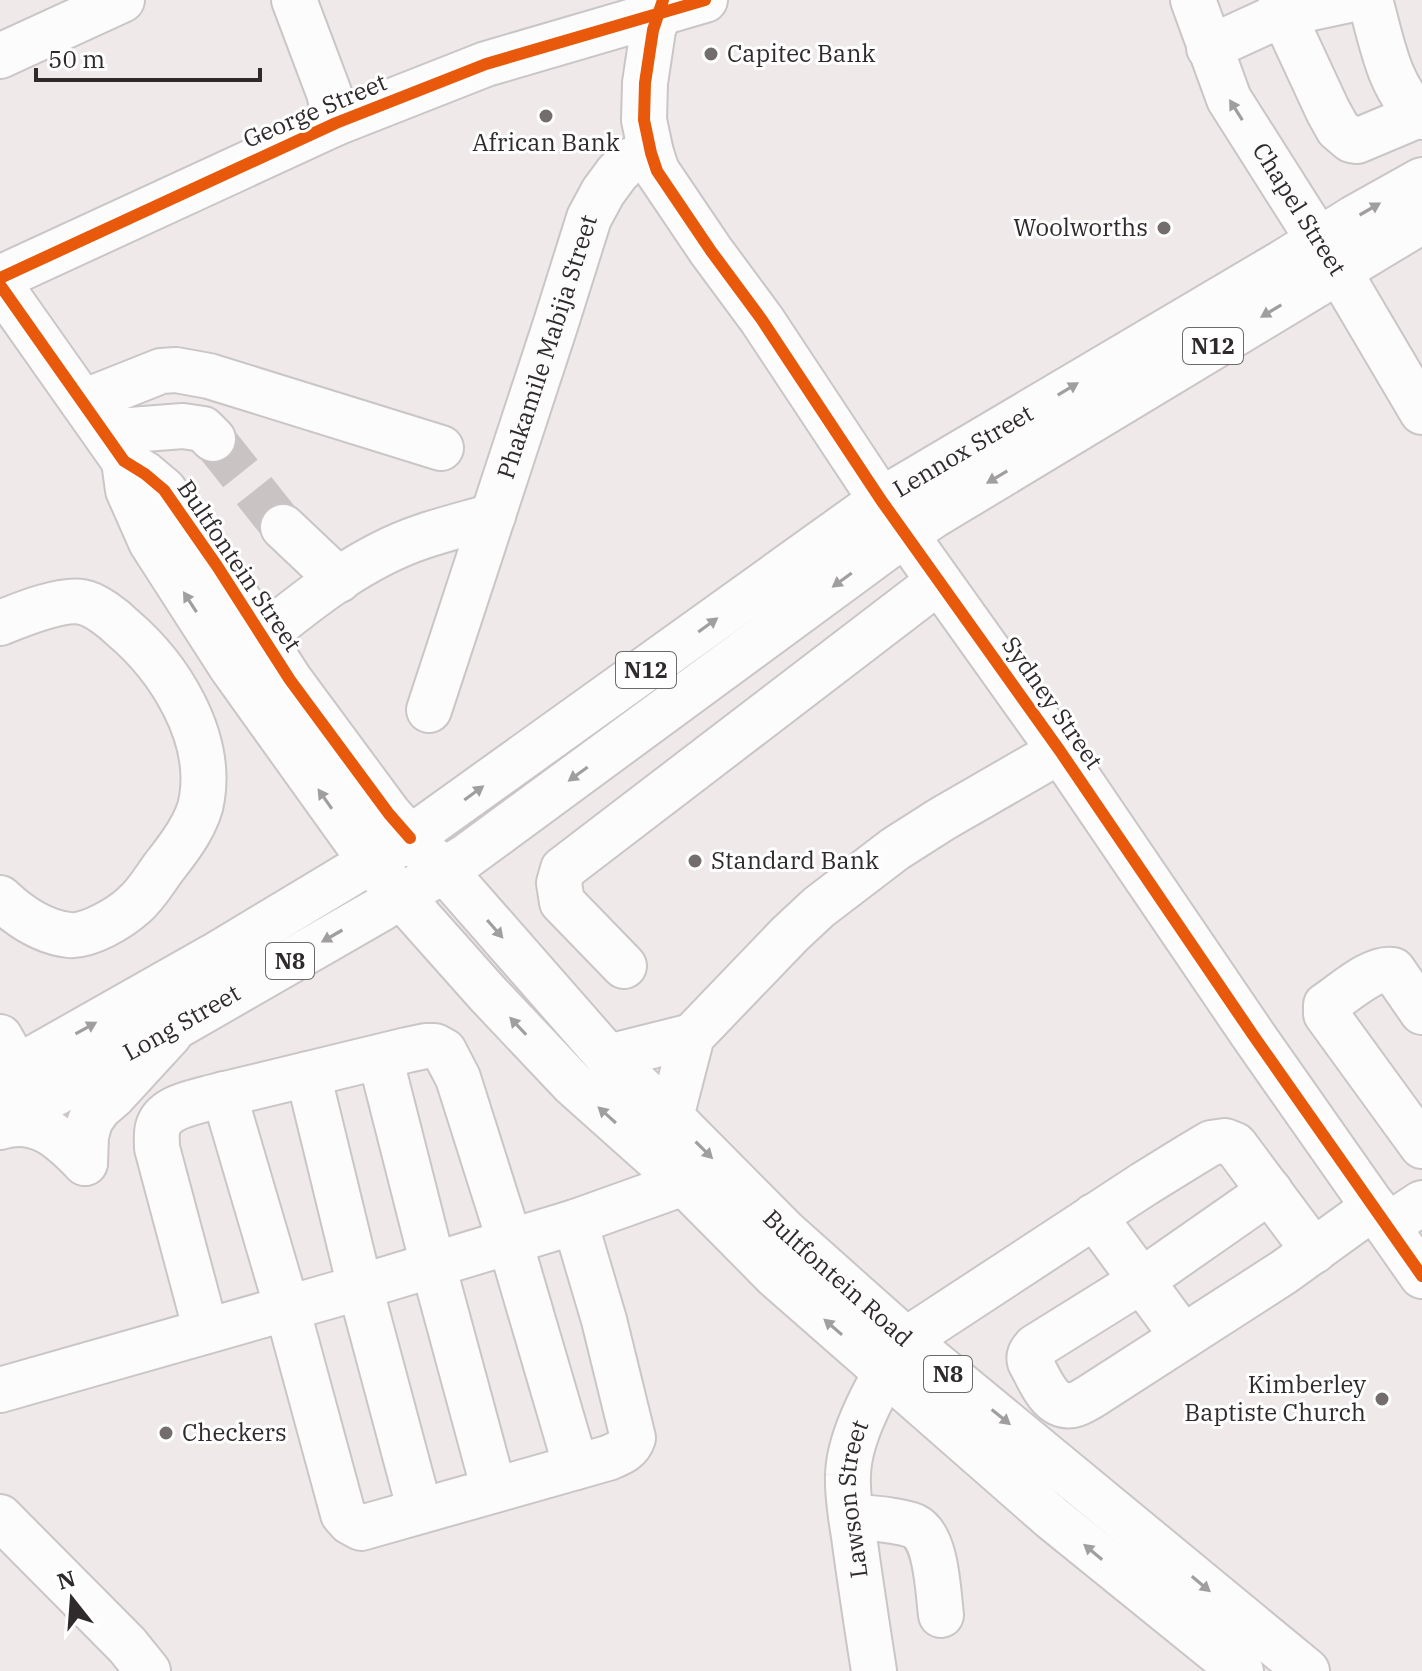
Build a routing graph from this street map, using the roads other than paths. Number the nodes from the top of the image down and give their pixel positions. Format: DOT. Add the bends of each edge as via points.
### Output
graph roads {
  1 [pos="122,0"];
  2 [pos="294,0"];
  3 [pos="705,0"];
  4 [pos="1193,0"];
  5 [pos="1349,0"];
  6 [pos="1370,0"];
  7 [pos="661,6"];
  8 [pos="1282,7"];
  9 [pos="1209,48"];
  10 [pos="0,56"];
  11 [pos="1420,116"];
  12 [pos="336,123"];
  13 [pos="651,153"];
  14 [pos="1422,180"];
  15 [pos="1422,221"];
  16 [pos="1328,255"];
  17 [pos="0,278"];
  18 [pos="0,285"];
  19 [pos="1422,412"];
  20 [pos="103,432"];
  21 [pos="213,439"];
  22 [pos="441,448"];
  23 [pos="493,516"];
  24 [pos="893,517"];
  25 [pos="283,527"];
  26 [pos="339,580"];
  27 [pos="938,582"];
  28 [pos="0,623"];
  29 [pos="262,637"];
  30 [pos="429,710"];
  31 [pos="1060,751"];
  32 [pos="410,838"];
  33 [pos="371,862"];
  34 [pos="444,870"];
  35 [pos="400,897"];
  36 [pos="0,898"];
  37 [pos="624,966"];
  38 [pos="1422,1012"];
  39 [pos="179,1025"];
  40 [pos="692,1036"];
  41 [pos="380,1057"];
  42 [pos="608,1057"];
  43 [pos="14,1071"];
  44 [pos="308,1074"];
  45 [pos="224,1094"];
  46 [pos="671,1117"];
  47 [pos="0,1125"];
  48 [pos="1422,1146"];
  49 [pos="684,1183"];
  50 [pos="1270,1191"];
  51 [pos="1395,1212"];
  52 [pos="1094,1216"];
  53 [pos="575,1222"];
  54 [pos="510,1242"];
  55 [pos="1314,1251"];
  56 [pos="433,1265"];
  57 [pos="1422,1276"];
  58 [pos="1141,1281"];
  59 [pos="360,1287"];
  60 [pos="287,1308"];
  61 [pos="206,1331"];
  62 [pos="1183,1337"];
  63 [pos="895,1356"];
  64 [pos="0,1390"];
  65 [pos="576,1467"];
  66 [pos="494,1490"];
  67 [pos="420,1511"];
  68 [pos="851,1516"];
  69 [pos="0,1517"];
  70 [pos="941,1615"];
  71 [pos="125,1662"];
  72 [pos="874,1671"];
  73 [pos="1241,1671"];
  74 [pos="1307,1671"];
  1 -- 10 [label="main road"];
  2 -- 12 [label="main road"];
  3 -- 7 [label="main road, George Street"];
  4 -- 9 [label="main road, Chapel Street"];
  5 -- 8 [label="main road"];
  6 -- 11 [label="main road" via="1397,89"];
  7 -- 12 [label="main road, George Street" via="486,64"];
  7 -- 13 [label="main road" via="645,83 644,120"];
  8 -- 9 [label="main road"];
  8 -- 11 [label="main road" via="1328,111 1351,140"];
  16 -- 9 [label="main road, Chapel Street, one-way" via="1229,99"];
  12 -- 17 [label="main road, George Street"];
  13 -- 23 [label="main road, Phakamile Mabija Street" via="629,161 617,173 589,218"];
  13 -- 24 [label="main road, Sydney Street" via="657,171"];
  16 -- 14 [label="main road, Lennox Street / N12, one-way"];
  15 -- 16 [label="main road, Lennox Street / N12"];
  16 -- 19 [label="main road, Chapel Street"];
  16 -- 24 [label="main road, Lennox Street / N12"];
  18 -- 20 [label="main road, Bultfontein Street"];
  20 -- 21 [label="main road" via="183,426 203,429"];
  20 -- 22 [label="main road" via="161,371 176,370"];
  20 -- 29 [label="main road, Bultfontein Street" via="164,490"];
  33 -- 20 [label="main road, Bultfontein Street, one-way" via="232,668 151,542"];
  23 -- 26 [label="main road" via="419,538"];
  23 -- 30 [label="main road, Phakamile Mabija Street"];
  24 -- 27 [label="main road, Sydney Street"];
  32 -- 24 [label="main road, Lennox Street / N12, one-way"];
  24 -- 34 [label="main road, Lennox Street / N12, one-way"];
  25 -- 26 [label="main road"];
  26 -- 29 [label="main road"];
  27 -- 31 [label="main road, Sydney Street"];
  27 -- 37 [label="main road" via="563,869 562,902"];
  28 -- 36 [label="main road" via="53,604 83,602 110,617 143,645 178,691 198,738 204,780 202,802 185,839 136,904 105,925 71,936 42,928"];
  29 -- 32 [label="main road, Bultfontein Street"];
  31 -- 40 [label="main road" via="942,819 857,877 790,934"];
  31 -- 51 [label="main road, Sydney Street" via="1253,1035"];
  32 -- 33 [label="main road, Long Street / N8"];
  32 -- 34 [label="main road, Bultfontein Road / N8"];
  33 -- 35 [label="main road, Bultfontein Road / N8"];
  43 -- 33 [label="main road, Long Street / N8, one-way"];
  34 -- 35 [label="main road, Long Street / N8"];
  34 -- 42 [label="main road, Bultfontein Road / N8, one-way"];
  35 -- 39 [label="main road, Long Street / N8, one-way"];
  49 -- 35 [label="main road, Bultfontein Road / N8, one-way" via="572,1083"];
  38 -- 48 [label="main road" via="1389,968 1357,983 1325,1010"];
  39 -- 43 [label="main road, Long Street / N8"];
  39 -- 47 [label="main road" via="90,1121 85,1163 65,1142 39,1127"];
  40 -- 42 [label="main road"];
  40 -- 46 [label="main road"];
  41 -- 44 [label="main road"];
  41 -- 54 [label="main road" via="426,1046 444,1051 458,1078"];
  41 -- 56 [label="main road"];
  42 -- 46 [label="main road, Bultfontein Road / N8"];
  43 -- 47 [label="main road, Long Street / N8"];
  44 -- 45 [label="main road"];
  44 -- 59 [label="main road"];
  45 -- 60 [label="main road"];
  45 -- 61 [label="main road" via="179,1107 156,1130"];
  46 -- 63 [label="main road, Bultfontein Road / N8, one-way" via="785,1232"];
  49 -- 53 [label="main road"];
  63 -- 49 [label="main road, Bultfontein Road / N8, one-way" via="776,1276"];
  50 -- 52 [label="main road" via="1235,1145 1225,1141 1211,1143"];
  50 -- 55 [label="main road"];
  50 -- 58 [label="main road"];
  51 -- 55 [label="main road"];
  51 -- 57 [label="main road, Sydney Street"];
  52 -- 58 [label="main road"];
  52 -- 63 [label="main road"];
  53 -- 54 [label="main road"];
  53 -- 65 [label="main road" via="633,1438 622,1453"];
  54 -- 56 [label="main road"];
  54 -- 65 [label="main road"];
  55 -- 62 [label="main road"];
  56 -- 59 [label="main road"];
  56 -- 66 [label="main road"];
  58 -- 62 [label="main road"];
  58 -- 62 [label="main road" via="1030,1353 1051,1399 1074,1405"];
  59 -- 60 [label="main road"];
  59 -- 67 [label="main road"];
  60 -- 61 [label="main road"];
  60 -- 67 [label="main road" via="343,1514 361,1528"];
  61 -- 64 [label="main road"];
  63 -- 68 [label="main road, Lawson Street" via="851,1453"];
  73 -- 63 [label="main road, Bultfontein Road / N8, one-way" via="1052,1518"];
  63 -- 74 [label="main road, Bultfontein Road / N8, one-way"];
  65 -- 66 [label="main road"];
  66 -- 67 [label="main road"];
  68 -- 70 [label="main road" via="923,1531 931,1545"];
  68 -- 72 [label="main road, Lawson Street"];
  69 -- 71 [label="main road"];
}
